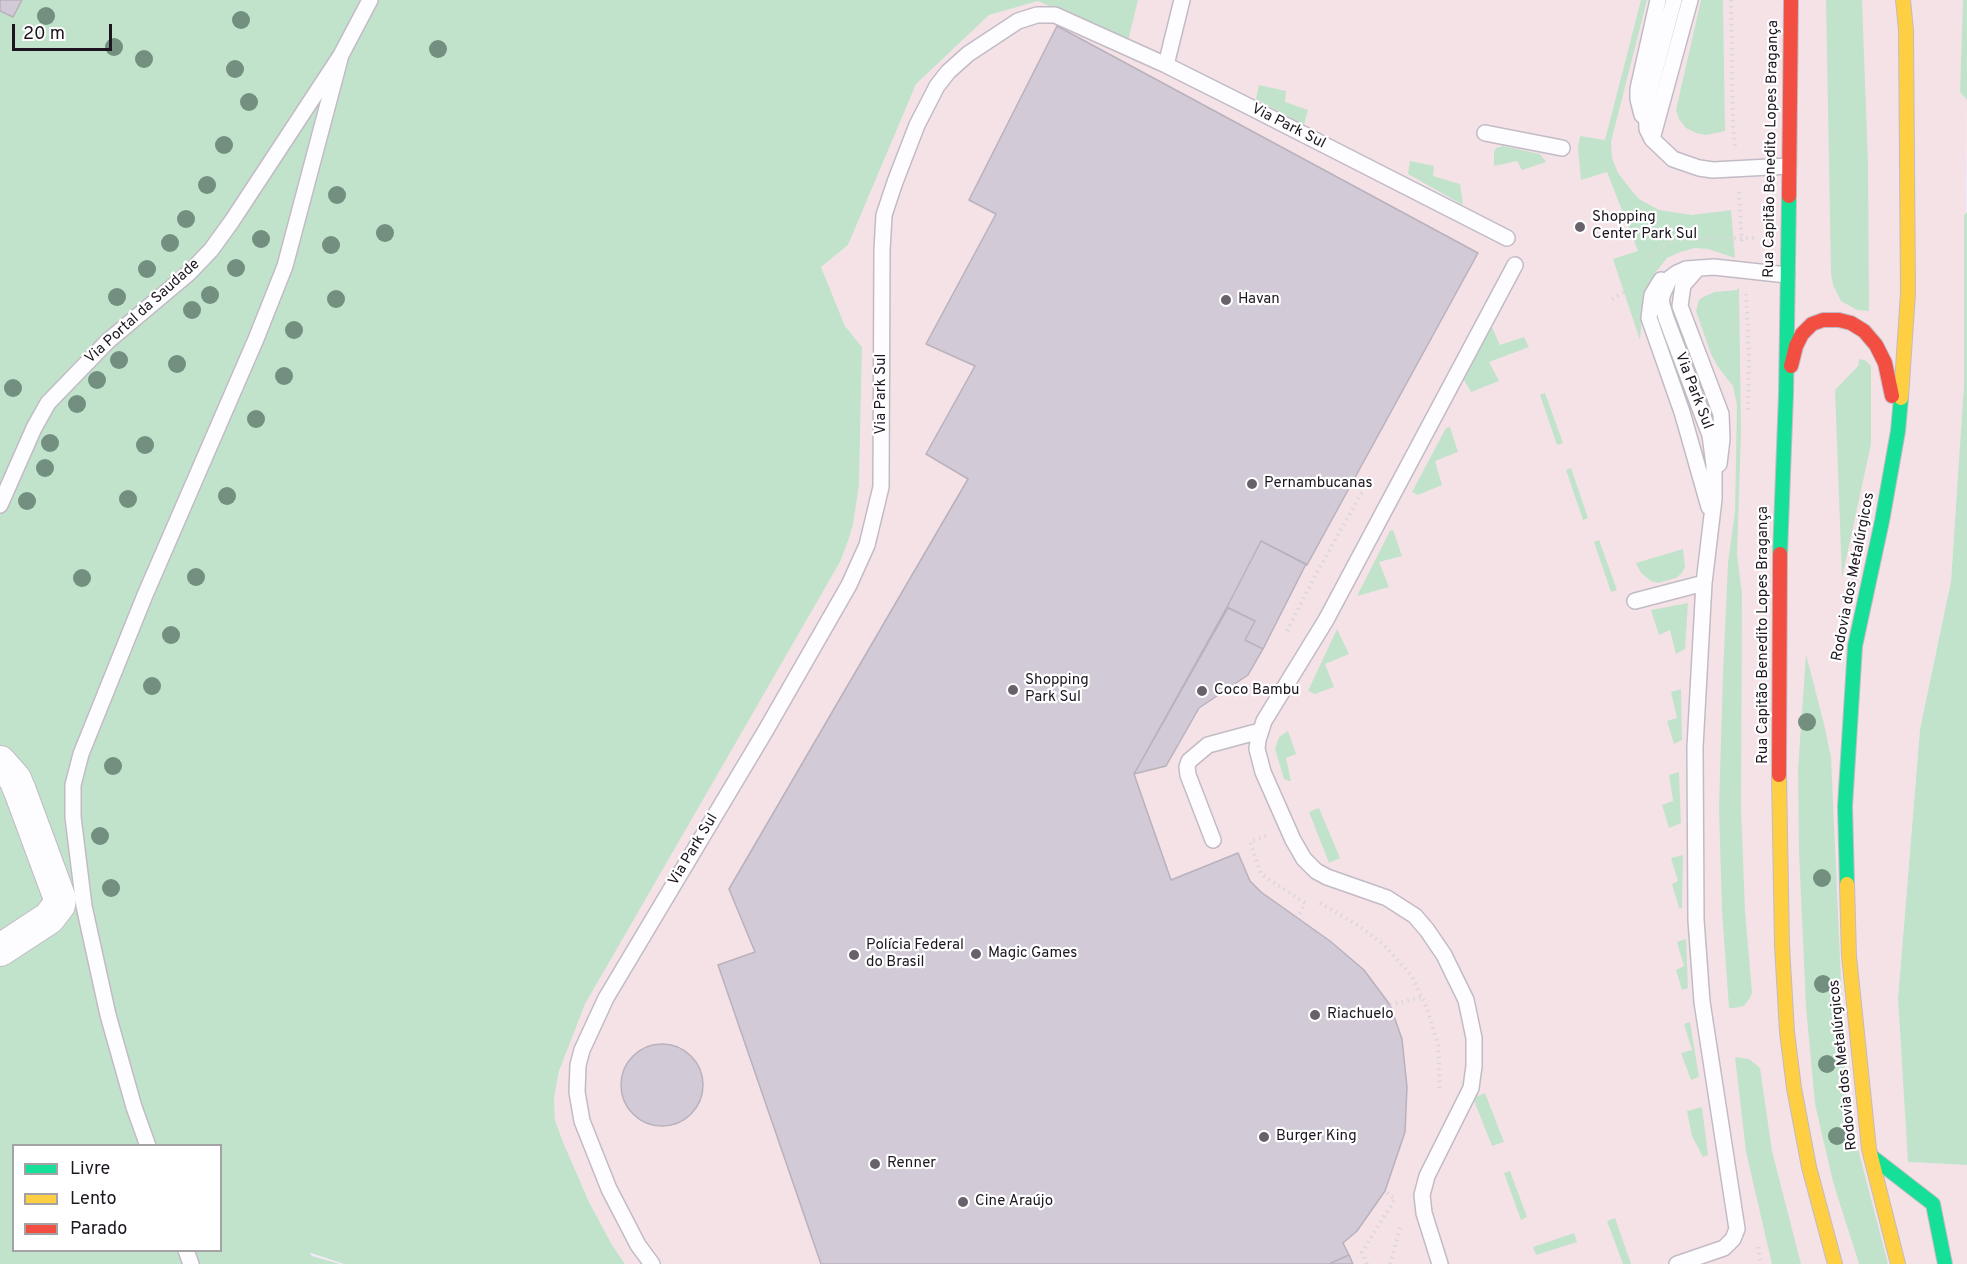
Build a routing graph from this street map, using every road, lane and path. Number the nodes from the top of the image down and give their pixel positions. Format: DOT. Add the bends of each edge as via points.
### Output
graph roads {
  1 [pos="370,0"];
  2 [pos="1182,0"];
  3 [pos="1658,0"];
  4 [pos="1674,0"];
  5 [pos="1690,0"];
  6 [pos="1791,0"];
  7 [pos="1896,0"];
  8 [pos="1903,0"];
  9 [pos="1906,30"];
  10 [pos="341,55"];
  11 [pos="1166,65"];
  12 [pos="1485,133"];
  13 [pos="1649,134"];
  14 [pos="1562,148"];
  15 [pos="1788,166"];
  16 [pos="1507,238"];
  17 [pos="1515,265"];
  18 [pos="1698,267"];
  19 [pos="1682,271"];
  20 [pos="1788,275"];
  21 [pos="1786,394"];
  22 [pos="1898,431"];
  23 [pos="1376,468"];
  24 [pos="1714,499"];
  25 [pos="0,505"];
  26 [pos="1712,519"];
  27 [pos="1704,583"];
  28 [pos="1635,602"];
  29 [pos="1284,639"];
  30 [pos="1260,731"];
  31 [pos="0,762"];
  32 [pos="1214,840"];
  33 [pos="1270,846"];
  34 [pos="1312,898"];
  35 [pos="1298,917"];
  36 [pos="0,950"];
  37 [pos="1422,997"];
  38 [pos="1390,1005"];
  39 [pos="1440,1092"];
  40 [pos="147,1144"];
  41 [pos="1871,1156"];
  42 [pos="1385,1191"];
  43 [pos="1402,1220"];
  44 [pos="1757,1244"];
  45 [pos="652,1264"];
  46 [pos="1367,1264"];
  47 [pos="1390,1264"];
  48 [pos="1440,1264"];
  49 [pos="1677,1264"];
  50 [pos="1761,1264"];
  51 [pos="1835,1264"];
  52 [pos="1898,1264"];
  53 [pos="1945,1264"];
  1 -- 10 [label="lane, Via Portal da Saudade"];
  2 -- 11 [label="lane"];
  3 -- 13 [label="lane" via="1638,88 1639,107"];
  4 -- 13 [label="lane" via="1646,104"];
  5 -- 13 [label="lane"];
  6 -- 15 [label="main road, Rua Capitão Benedito Lopes Bragança"];
  7 -- 9 [label="main road"];
  8 -- 9 [label="main road, Rodovia dos Metalúrgicos"];
  9 -- 22 [label="main road, Rodovia dos Metalúrgicos" via="1908,292"];
  10 -- 25 [label="lane, Via Portal da Saudade" via="211,250 108,341 48,403"];
  10 -- 40 [label="lane" via="285,266 145,595 81,754 73,785 73,817 87,917 108,1015"];
  11 -- 16 [label="lane, Via Park Sul"];
  11 -- 45 [label="lane, Via Park Sul" via="1064,18 1037,15 1018,21 959,61 937,86 917,125 884,215 882,231 881,488 867,545 849,585 766,730 606,998 578,1065 582,1121 609,1189"];
  12 -- 14 [label="lane"];
  13 -- 15 [label="lane" via="1673,159 1699,168"];
  15 -- 20 [label="main road, Rua Capitão Benedito Lopes Bragança"];
  17 -- 30 [label="lane" via="1326,620"];
  18 -- 19 [label="lane"];
  18 -- 20 [label="lane"];
  18 -- 24 [label="lane" via="1683,285 1680,306 1722,422"];
  19 -- 24 [label="lane, Via Park Sul" via="1666,285 1662,309 1710,435"];
  19 -- 26 [label="lane" via="1665,276 1655,288 1649,318 1682,412"];
  20 -- 21 [label="main road, Rua Capitão Benedito Lopes Bragança"];
  21 -- 22 [label="main road" via="1802,334 1823,320 1851,323 1876,345 1885,363"];
  21 -- 51 [label="main road, Rua Capitão Benedito Lopes Bragança" via="1778,699 1782,945 1794,1088 1809,1167"];
  22 -- 41 [label="main road, Rodovia dos Metalúrgicos" via="1855,646 1845,806 1849,956"];
  23 -- 29 [label="path"];
  24 -- 26 [label="lane, Via Park Sul"];
  26 -- 27 [label="lane, Via Park Sul"];
  27 -- 28 [label="lane"];
  27 -- 49 [label="lane, Via Park Sul" via="1695,747 1696,920 1702,1002 1737,1229 1724,1248"];
  30 -- 32 [label="lane" via="1208,745 1189,761 1188,775"];
  30 -- 48 [label="lane" via="1257,749 1263,772 1304,859 1327,877 1387,898 1414,916 1452,970 1469,1010 1474,1053 1471,1088 1427,1176 1422,1195"];
  31 -- 36 [label="street" via="20,790 60,899 49,918"];
  33 -- 35 [label="path" via="1266,835 1250,842 1261,874 1305,903"];
  34 -- 37 [label="path" via="1384,945 1411,975"];
  37 -- 38 [label="path"];
  37 -- 39 [label="path" via="1438,1045"];
  41 -- 52 [label="main road, Rodovia dos Metalúrgicos"];
  41 -- 53 [label="main road" via="1933,1204"];
  42 -- 46 [label="path" via="1395,1199 1362,1252"];
  43 -- 47 [label="path"];
  44 -- 50 [label="path"];
}
